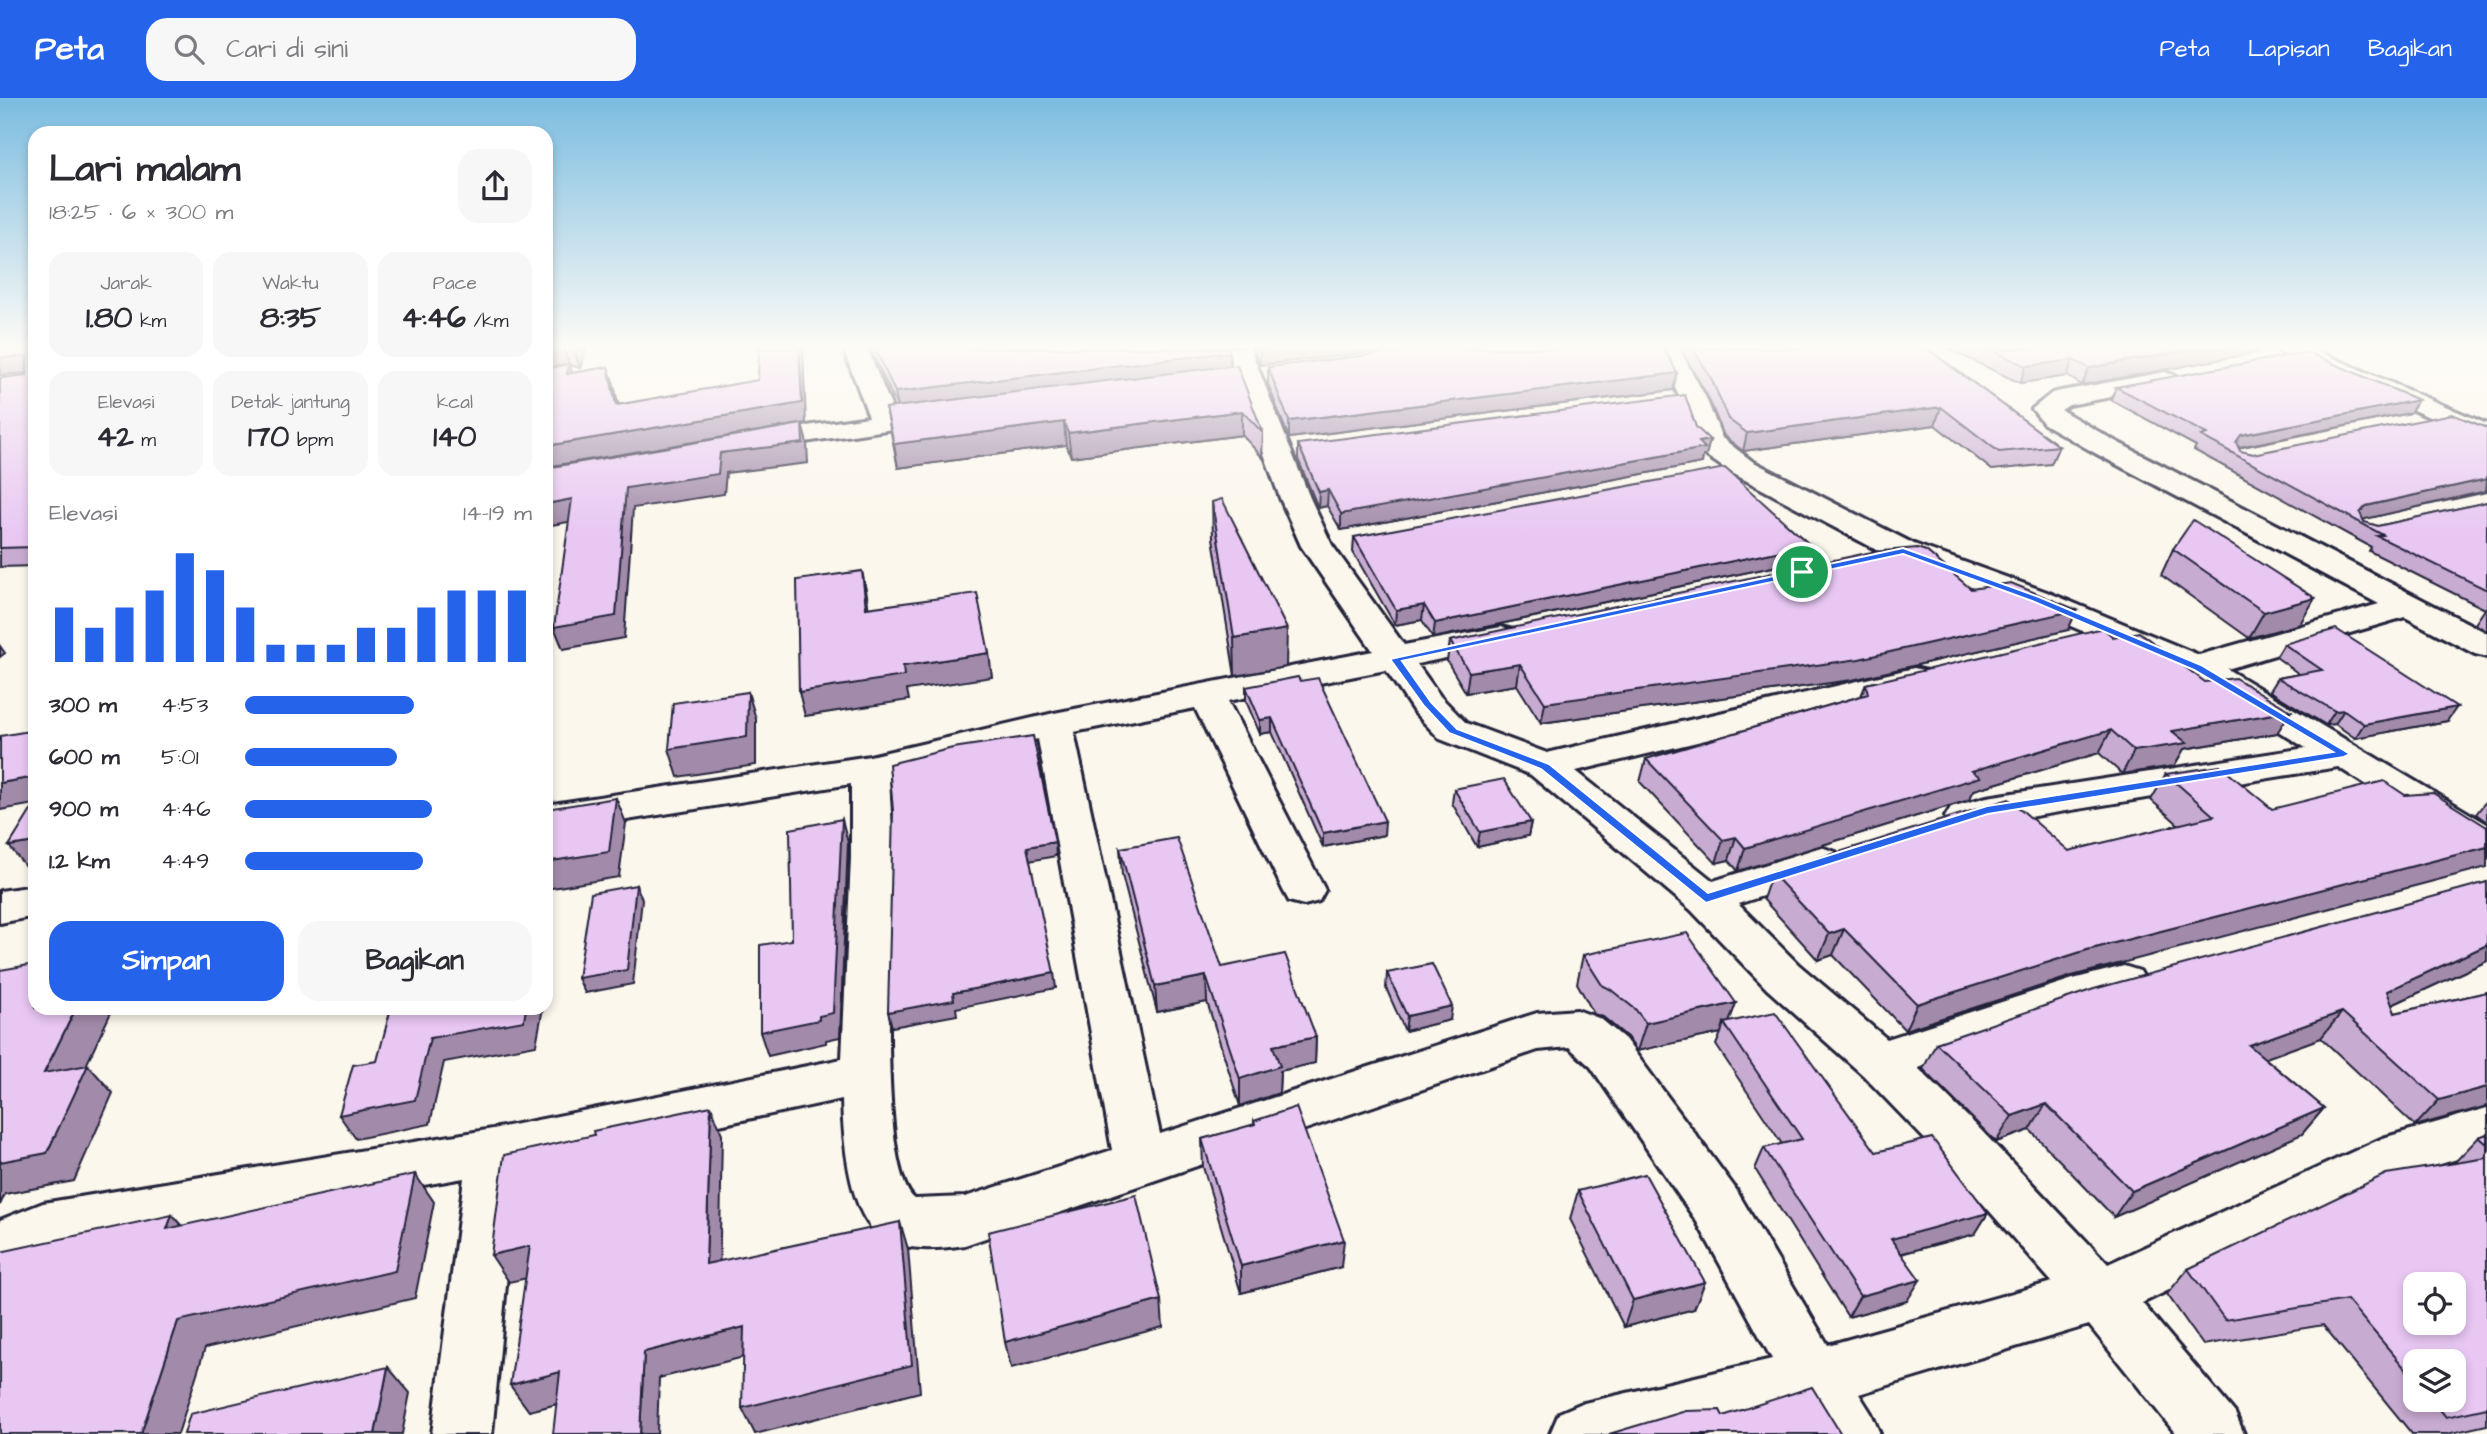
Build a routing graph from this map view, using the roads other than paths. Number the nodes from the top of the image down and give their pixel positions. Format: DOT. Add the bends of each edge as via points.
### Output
graph roads {
  1 [pos="880,410"];
  2 [pos="1269,410"];
  3 [pos="1687,410"];
  4 [pos="2046,410"];
  5 [pos="2429,410"];
  6 [pos="965,411"];
  7 [pos="2444,417"];
  8 [pos="884,421"];
  9 [pos="2404,425"];
  10 [pos="2487,434"];
  11 [pos="722,447"];
  12 [pos="1742,467"];
  13 [pos="1701,474"];
  14 [pos="1903,551"];
  15 [pos="1850,562"];
  16 [pos="2407,606"];
  17 [pos="1529,631"];
  18 [pos="2116,632"];
  19 [pos="2062,645"];
  20 [pos="2487,648"];
  21 [pos="1396,659"];
  22 [pos="2197,667"];
  23 [pos="1940,673"];
  24 [pos="1206,694"];
  25 [pos="1054,724"];
  26 [pos="2344,754"];
  27 [pos="1545,766"];
  28 [pos="870,768"];
  29 [pos="553,818"];
  30 [pos="1936,826"];
  31 [pos="2487,843"];
  32 [pos="1859,850"];
  33 [pos="1304,890"];
  34 [pos="1706,899"];
  35 [pos="28,902"];
  36 [pos="0,907"];
  37 [pos="2164,973"];
  38 [pos="1880,1061"];
  39 [pos="864,1074"];
  40 [pos="2487,1129"];
  41 [pos="493,1151"];
  42 [pos="1141,1165"];
  43 [pos="0,1251"];
  44 [pos="2100,1295"];
  45 [pos="1814,1378"];
  46 [pos="462,1434"];
  47 [pos="1580,1434"];
  48 [pos="1850,1434"];
  49 [pos="2214,1434"];
  1 -- 8 [label="street"];
  2 -- 21 [label="street" via="1291,449 1331,543"];
  3 -- 12 [label="street" via="1718,451"];
  4 -- 16 [label="street" via="2105,447"];
  5 -- 7 [label="street"];
  6 -- 8 [label="street"];
  7 -- 9 [label="street"];
  7 -- 10 [label="street"];
  8 -- 11 [label="street"];
  12 -- 13 [label="street"];
  12 -- 14 [label="street"];
  14 -- 15 [label="street"];
  14 -- 18 [label="street"];
  16 -- 20 [label="street"];
  16 -- 22 [label="street"];
  17 -- 21 [label="street"];
  18 -- 19 [label="street"];
  18 -- 22 [label="street"];
  21 -- 24 [label="street"];
  21 -- 27 [label="street" via="1427,704 1453,731"];
  22 -- 26 [label="street"];
  23 -- 27 [label="street"];
  24 -- 25 [label="street"];
  24 -- 33 [label="street"];
  25 -- 28 [label="street"];
  25 -- 42 [label="street"];
  26 -- 30 [label="street" via="1987,810"];
  26 -- 31 [label="street"];
  27 -- 34 [label="street"];
  28 -- 29 [label="street"];
  28 -- 39 [label="street" via="872,859"];
  32 -- 34 [label="street"];
  34 -- 38 [label="street" via="1783,977"];
  35 -- 36 [label="street"];
  37 -- 38 [label="street" via="2073,997"];
  38 -- 44 [label="street"];
  39 -- 41 [label="street"];
  39 -- 42 [label="street" via="877,1190 894,1214 924,1226 965,1222"];
  40 -- 44 [label="street" via="2402,1154"];
  41 -- 43 [label="street" via="43,1227"];
  41 -- 46 [label="street"];
  42 -- 45 [label="street" via="1537,1032 1579,1029 1592,1035 1608,1053 1716,1205"];
  44 -- 45 [label="street"];
  44 -- 49 [label="street"];
  45 -- 47 [label="street"];
  45 -- 48 [label="street"];
}
